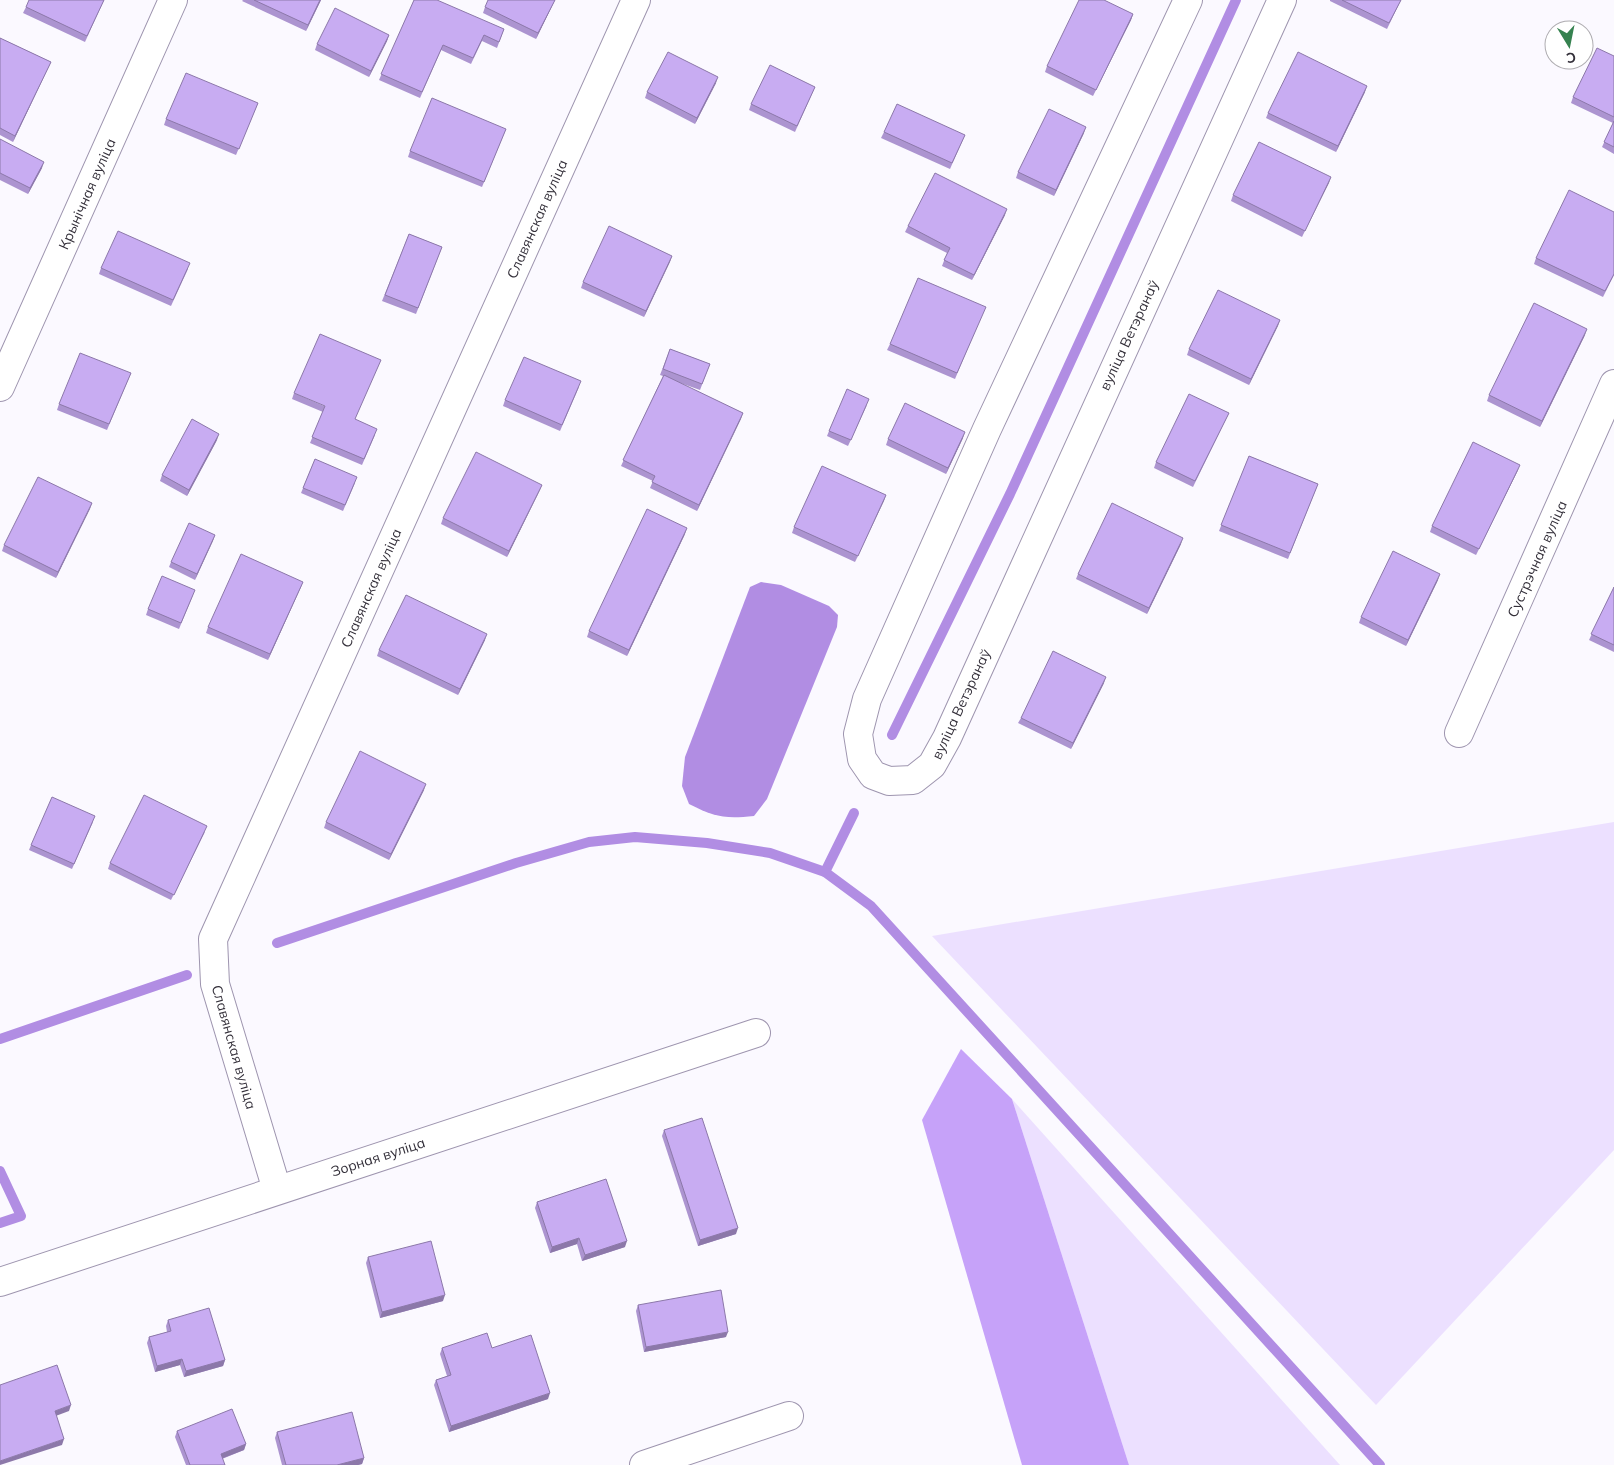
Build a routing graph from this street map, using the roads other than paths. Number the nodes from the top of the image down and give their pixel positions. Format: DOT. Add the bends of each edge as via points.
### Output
graph roads {
  1 [pos="173,0"];
  2 [pos="636,0"];
  3 [pos="1188,0"];
  4 [pos="1282,0"];
  5 [pos="1614,384"];
  6 [pos="0,387"];
  7 [pos="1459,733"];
  8 [pos="756,1033"];
  9 [pos="277,1190"];
  10 [pos="0,1282"];
  11 [pos="789,1416"];
  12 [pos="644,1465"];
  1 -- 6 [label="street, Крынічная вуліца"];
  2 -- 9 [label="street, Славянская вуліца" via="213,939 215,984"];
  3 -- 4 [label="street, вуліца Ветэранаў" via="987,429 868,699 858,734 862,758 873,775 889,781 913,780 932,765 947,738"];
  5 -- 7 [label="street, Сустрэчная вуліца"];
  8 -- 9 [label="street, Зорная вуліца"];
  9 -- 10 [label="street, Зорная вуліца"];
  11 -- 12 [label="street"];
}
